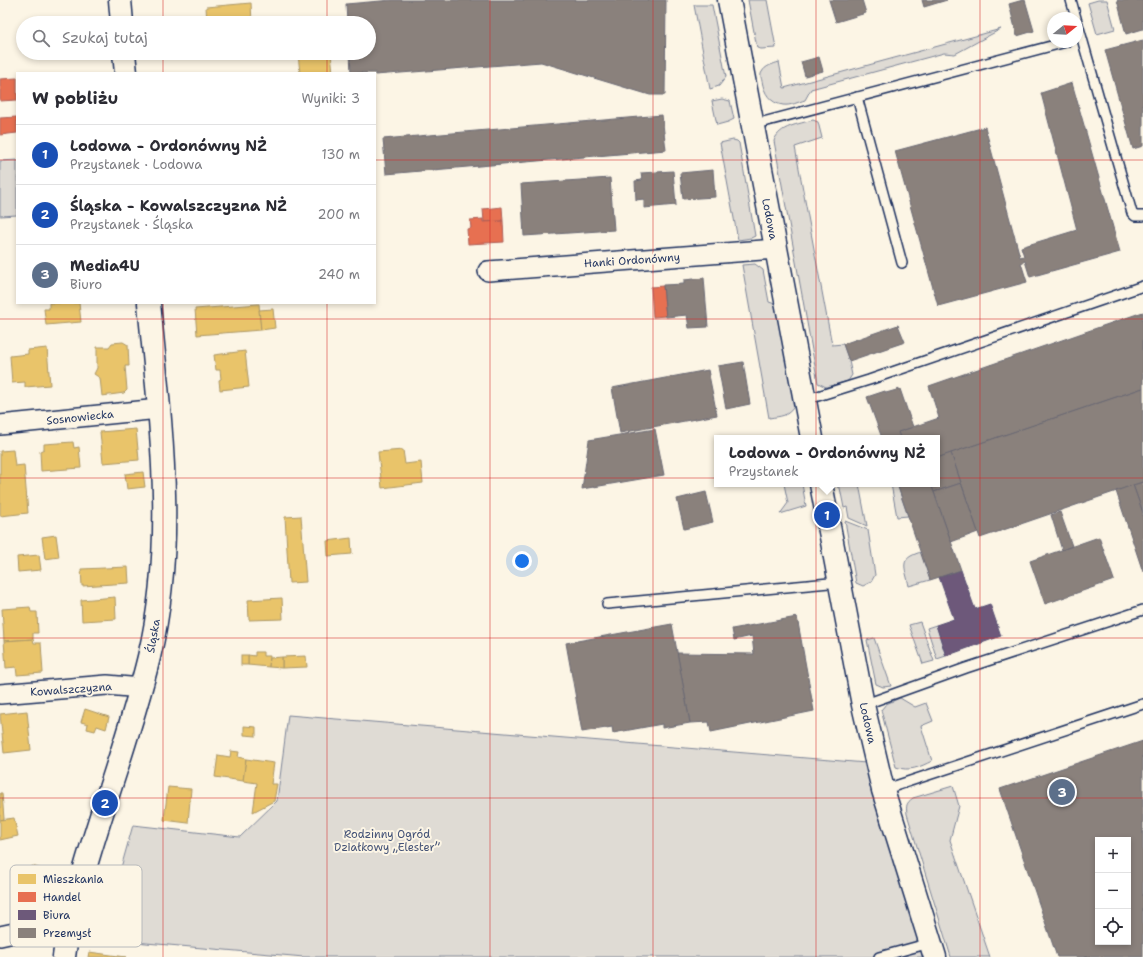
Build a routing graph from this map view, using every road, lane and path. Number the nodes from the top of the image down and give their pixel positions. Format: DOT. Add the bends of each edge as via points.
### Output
graph roads {
  1 [pos="120,0"];
  2 [pos="729,0"];
  3 [pos="1071,0"];
  4 [pos="1074,12"];
  5 [pos="121,16"];
  6 [pos="1047,47"];
  7 [pos="1082,48"];
  8 [pos="125,60"];
  9 [pos="126,72"];
  10 [pos="857,97"];
  11 [pos="752,125"];
  12 [pos="1143,216"];
  13 [pos="776,249"];
  14 [pos="902,263"];
  15 [pos="488,271"];
  16 [pos="1143,286"];
  17 [pos="149,304"];
  18 [pos="805,400"];
  19 [pos="159,409"];
  20 [pos="0,425"];
  21 [pos="811,435"];
  22 [pos="822,487"];
  23 [pos="840,582"];
  24 [pos="607,604"];
  25 [pos="1143,610"];
  26 [pos="141,688"];
  27 [pos="0,694"];
  28 [pos="1143,704"];
  29 [pos="863,705"];
  30 [pos="883,790"];
  31 [pos="86,865"];
  32 [pos="10,934"];
  33 [pos="0,936"];
  34 [pos="66,947"];
  35 [pos="932,950"];
  36 [pos="64,957"];
  37 [pos="879,957"];
  1 -- 5 [label="street"];
  2 -- 11 [label="street, Lodowa"];
  3 -- 4 [label="lane"];
  6 -- 10 [label="lane"];
  7 -- 12 [label="lane" via="1132,213 1135,216"];
  8 -- 9 [label="street"];
  10 -- 11 [label="lane"];
  10 -- 14 [label="lane"];
  11 -- 13 [label="street, Lodowa"];
  13 -- 15 [label="street, Hanki Ordonówny"];
  13 -- 18 [label="street, Lodowa"];
  16 -- 18 [label="lane"];
  17 -- 19 [label="street, Śląska"];
  18 -- 21 [label="street, Lodowa"];
  19 -- 20 [label="street, Sosnowiecka"];
  19 -- 26 [label="street, Śląska" via="164,481 163,554 156,621"];
  22 -- 23 [label="street, Lodowa"];
  23 -- 24 [label="lane"];
  23 -- 29 [label="street, Lodowa"];
  25 -- 29 [label="lane"];
  26 -- 27 [label="street, Kowalszczyzna" via="107,684"];
  26 -- 31 [label="street, Śląska"];
  28 -- 30 [label="lane"];
  29 -- 30 [label="street, Lodowa"];
  30 -- 35 [label="street, Lodowa"];
  32 -- 33 [label="street"];
  34 -- 36 [label="street, Śląska"];
  35 -- 37 [label="lane"];
}
